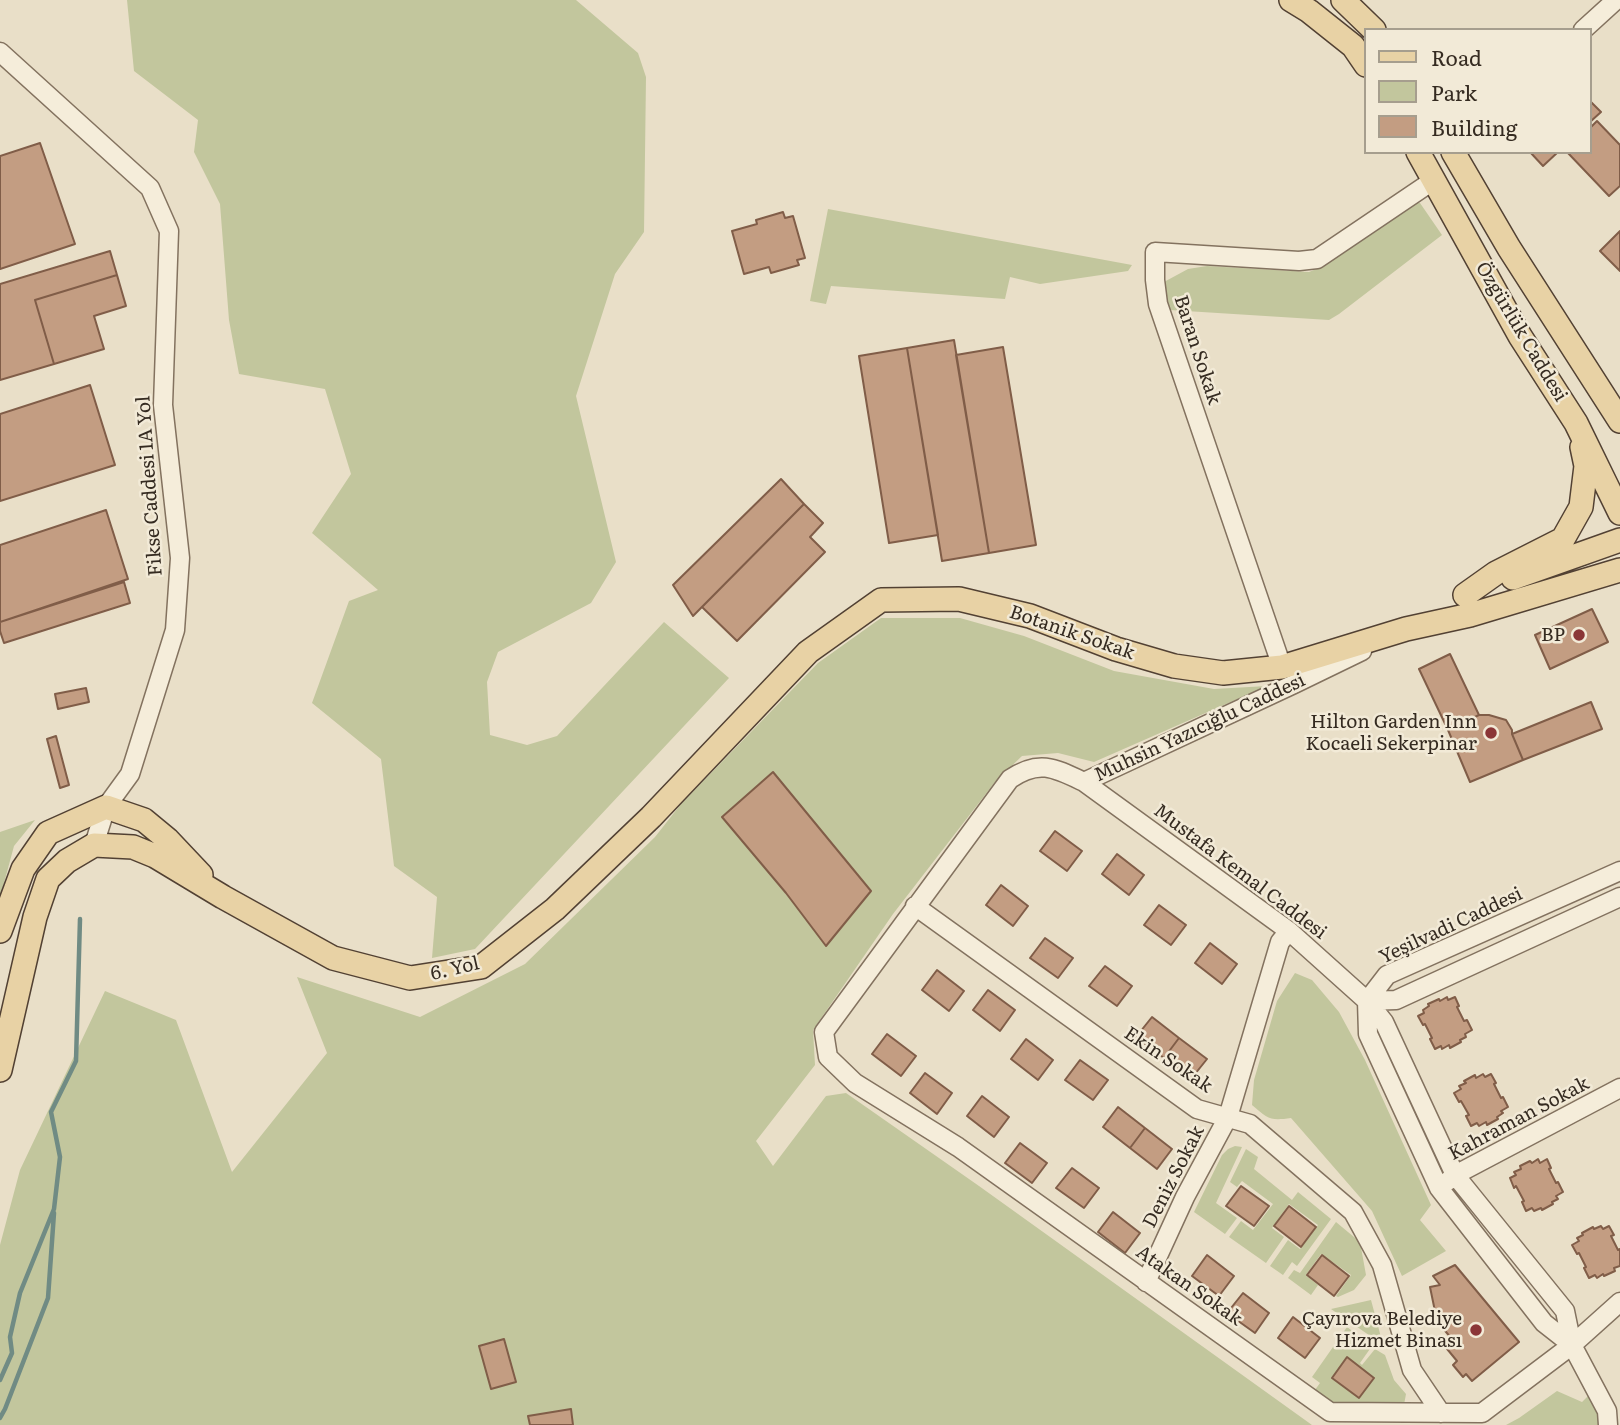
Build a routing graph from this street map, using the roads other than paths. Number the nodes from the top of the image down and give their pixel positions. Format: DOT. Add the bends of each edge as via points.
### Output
graph roads {
  1 [pos="1291,0"];
  2 [pos="1343,0"];
  3 [pos="1616,0"];
  4 [pos="1372,28"];
  5 [pos="1585,28"];
  6 [pos="0,51"];
  7 [pos="1364,62"];
  8 [pos="1419,154"];
  9 [pos="1454,154"];
  10 [pos="1434,180"];
  11 [pos="1618,420"];
  12 [pos="1576,423"];
  13 [pos="1620,513"];
  14 [pos="1620,540"];
  15 [pos="1620,570"];
  16 [pos="1465,595"];
  17 [pos="1406,629"];
  18 [pos="1282,667"];
  19 [pos="1084,782"];
  20 [pos="106,807"];
  21 [pos="651,817"];
  22 [pos="94,845"];
  23 [pos="1620,871"];
  24 [pos="223,897"];
  25 [pos="1620,897"];
  26 [pos="915,906"];
  27 [pos="0,931"];
  28 [pos="1289,931"];
  29 [pos="1367,1001"];
  30 [pos="824,1032"];
  31 [pos="0,1070"];
  32 [pos="1620,1088"];
  33 [pos="1228,1117"];
  34 [pos="1455,1175"];
  35 [pos="1439,1188"];
  36 [pos="1146,1282"];
  37 [pos="1620,1302"];
  38 [pos="1572,1345"];
  39 [pos="1441,1413"];
  40 [pos="1608,1425"];
  1 -- 7 [label="main road" via="1353,46"];
  2 -- 4 [label="main road"];
  3 -- 5 [label="street"];
  6 -- 20 [label="street, Fikse Caddesi 1A Yol" via="150,188 169,231 163,405 180,558 175,630 130,774"];
  8 -- 10 [label="main road, Özgürlük Caddesi"];
  9 -- 11 [label="main road, Özgürlük Caddesi"];
  10 -- 12 [label="main road, Özgürlük Caddesi" via="1520,336"];
  10 -- 18 [label="street, Baran Sokak" via="1317,259 1155,251 1158,304"];
  12 -- 13 [label="main road, Özgürlük Caddesi"];
  12 -- 16 [label="main road" via="1586,466 1581,507 1563,539 1496,573"];
  14 -- 16 [label="main road, Muhsin Yazıcığlu Caddesi"];
  15 -- 17 [label="main road, Muhsin Yazıcığlu Caddesi" via="1470,615"];
  16 -- 17 [label="main road, Muhsin Yazıcığlu Caddesi"];
  17 -- 18 [label="main road, Botanik Sokak"];
  17 -- 19 [label="street, Muhsin Yazıcığlu Caddesi"];
  18 -- 21 [label="main road, Botanik Sokak" via="1223,673 1174,666 1030,615 959,599 881,600 808,652"];
  19 -- 26 [label="street, Muhsin Yazıcığlu Caddesi" via="1040,766 1010,779"];
  19 -- 28 [label="street, Mustafa Kemal Caddesi"];
  20 -- 22 [label="street, Fikse Caddesi 1A Yol"];
  20 -- 24 [label="main road" via="144,820"];
  20 -- 27 [label="main road" via="48,833 23,869"];
  21 -- 24 [label="main road, 6. Yol" via="555,909 481,967 410,978 333,958"];
  22 -- 24 [label="main road" via="133,847"];
  22 -- 31 [label="main road" via="48,879 35,916"];
  23 -- 29 [label="street, Yeşilvadi Caddesi" via="1387,975"];
  25 -- 29 [label="street" via="1396,1000"];
  26 -- 30 [label="street, Muhsin Yazıcığlu Caddesi"];
  26 -- 33 [label="street, Ekin Sokak" via="1197,1109"];
  28 -- 29 [label="street, Mustafa Kemal Caddesi"];
  28 -- 33 [label="street, Deniz Sokak" via="1280,942"];
  29 -- 34 [label="street, Mustafa Kemal Caddesi" via="1384,1022"];
  29 -- 35 [label="street, Mustafa Kemal Caddesi" via="1368,1034"];
  30 -- 36 [label="street, Atakan Sokak" via="828,1057 855,1083 958,1147"];
  32 -- 34 [label="street, Kahraman Sokak"];
  33 -- 36 [label="street, Deniz Sokak"];
  33 -- 39 [label="street, Ekin Sokak" via="1250,1124 1353,1212 1382,1265 1412,1370"];
  34 -- 35 [label="street, Kahraman Sokak"];
  34 -- 38 [label="street, Mustafa Kemal Caddesi" via="1565,1311"];
  35 -- 38 [label="street, Mustafa Kemal Caddesi" via="1544,1323"];
  36 -- 39 [label="street, Atakan Sokak" via="1331,1412"];
  37 -- 38 [label="street, Atakan Sokak"];
  38 -- 39 [label="street, Atakan Sokak" via="1482,1413"];
  38 -- 40 [label="street, Mustafa Kemal Caddesi" via="1607,1411"];
}
